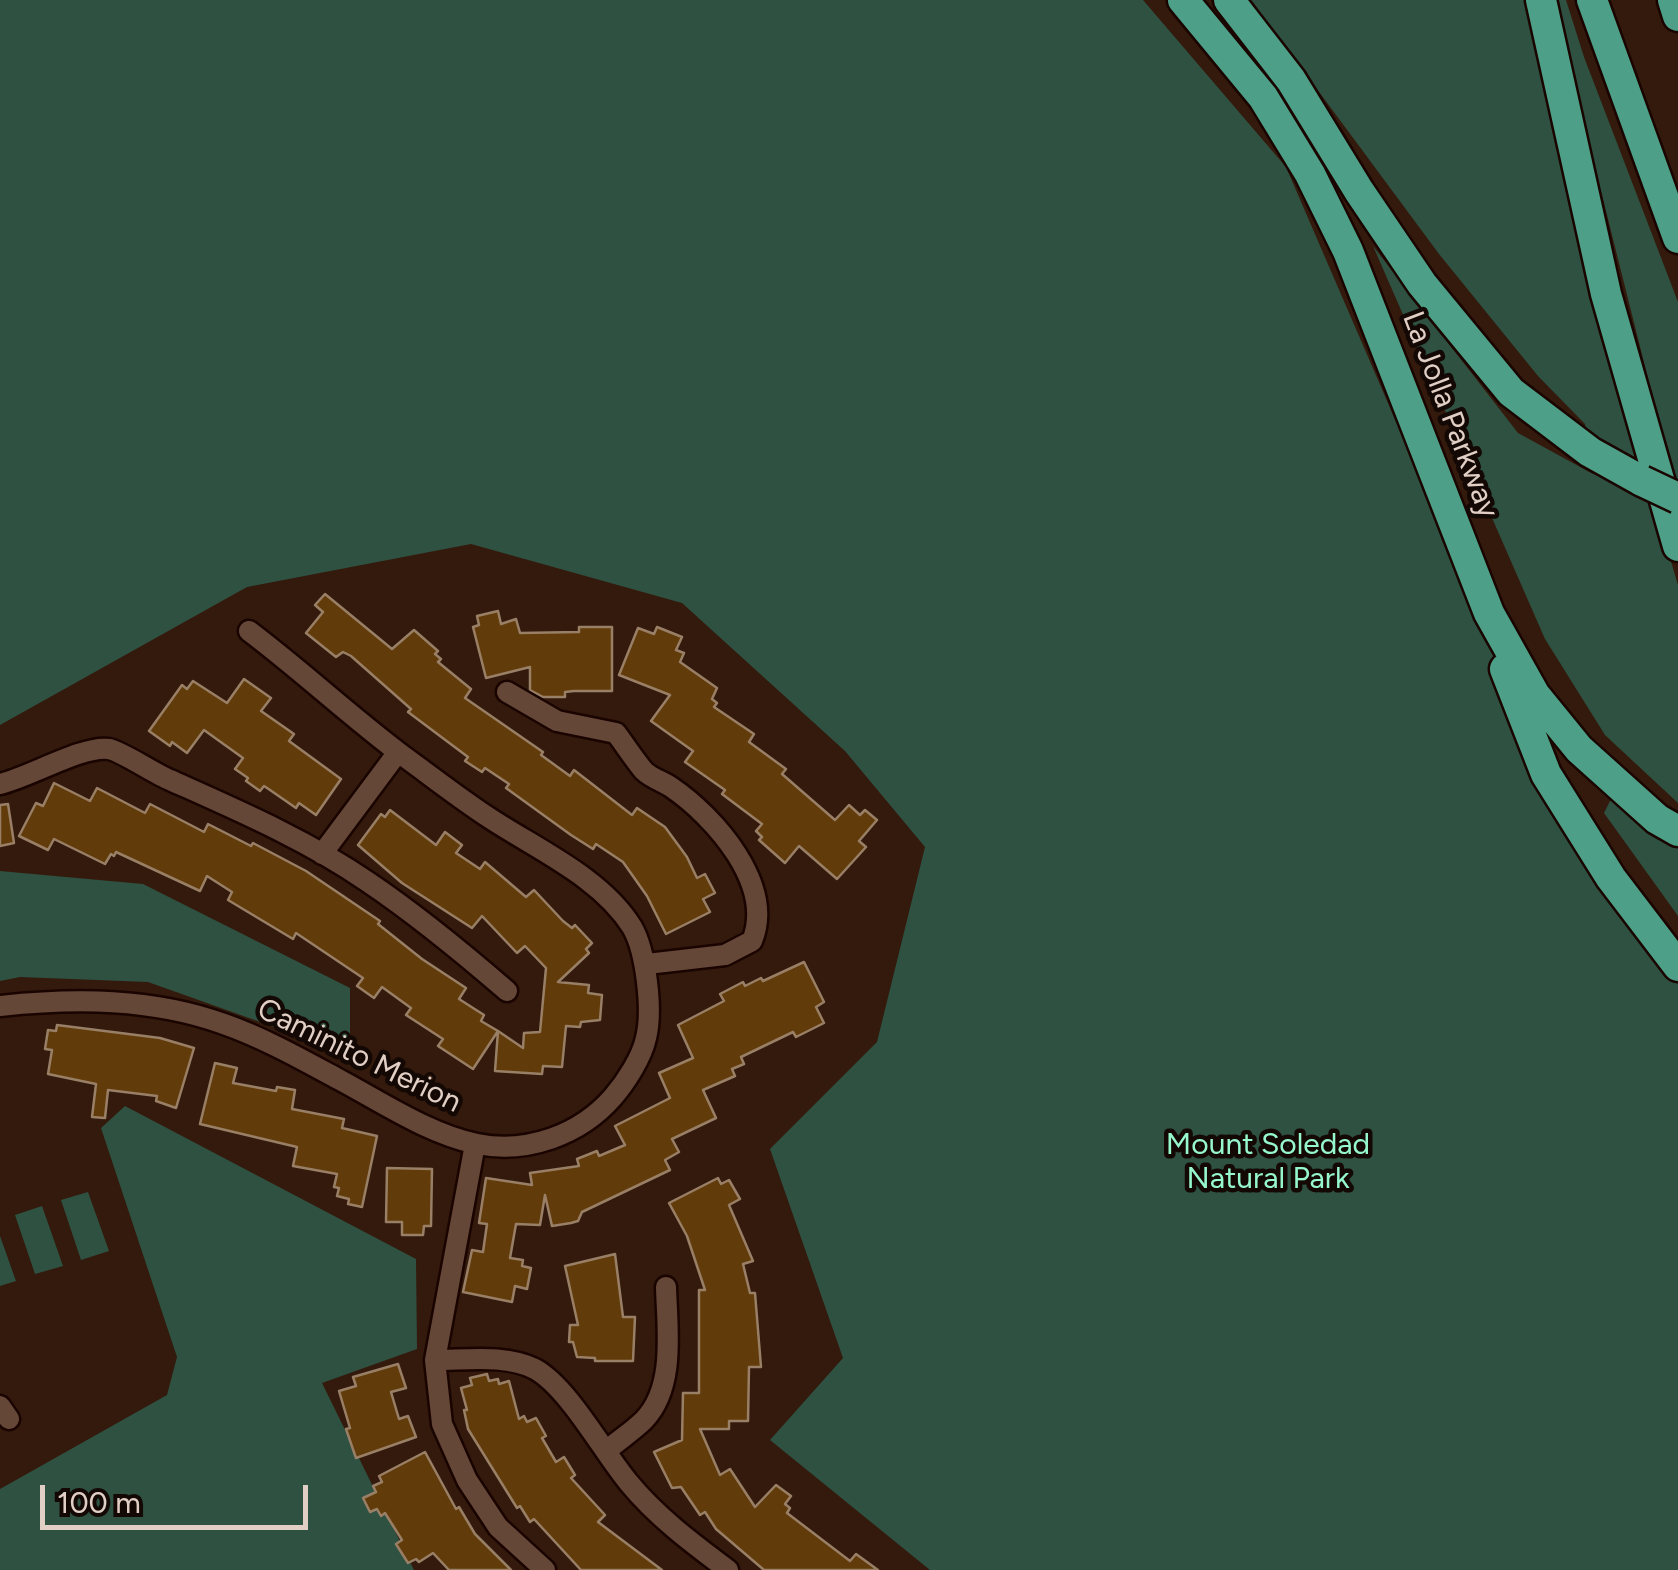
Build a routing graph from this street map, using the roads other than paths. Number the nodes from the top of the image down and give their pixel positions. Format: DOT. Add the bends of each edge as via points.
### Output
graph roads {
  1 [pos="1183,0"];
  2 [pos="1229,0"];
  3 [pos="1541,0"];
  4 [pos="1592,0"];
  5 [pos="1672,0"];
  6 [pos="1678,16"];
  7 [pos="1678,238"];
  8 [pos="1678,498"];
  9 [pos="1678,546"];
  10 [pos="1466,552"];
  11 [pos="249,631"];
  12 [pos="507,692"];
  13 [pos="398,752"];
  14 [pos="0,784"];
  15 [pos="1678,831"];
  16 [pos="322,854"];
  17 [pos="647,964"];
  18 [pos="1678,966"];
  19 [pos="507,991"];
  20 [pos="0,1006"];
  21 [pos="474,1144"];
  22 [pos="666,1288"];
  23 [pos="434,1360"];
  24 [pos="606,1450"];
  25 [pos="545,1570"];
  26 [pos="728,1570"];
  1 -- 10 [label="highway, La Jolla Parkway" via="1263,97 1310,174 1348,251"];
  2 -- 8 [label="highway, La Jolla Parkway, bridge" via="1291,80 1422,284 1511,392 1590,452"];
  3 -- 9 [label="highway" via="1606,294"];
  4 -- 7 [label="highway"];
  5 -- 6 [label="highway"];
  10 -- 15 [label="highway, La Jolla Parkway" via="1489,613 1535,695 1579,749"];
  10 -- 18 [label="highway" via="1546,774"];
  11 -- 13 [label="street, Caminito Merion"];
  12 -- 17 [label="street" via="558,721 616,733 647,774 672,787 719,830 754,882 752,941 725,955"];
  13 -- 16 [label="street"];
  13 -- 17 [label="street, Caminito Merion" via="599,889 631,927"];
  14 -- 16 [label="street" via="92,749 112,749"];
  16 -- 19 [label="street" via="368,881"];
  17 -- 21 [label="street, Caminito Merion" via="647,1037 610,1101 566,1135 536,1144"];
  20 -- 21 [label="street, Caminito Merion" via="64,999 163,1007 224,1024"];
  21 -- 23 [label="street"];
  22 -- 24 [label="street" via="668,1361 656,1401 647,1418"];
  23 -- 24 [label="street" via="500,1360 534,1369"];
  23 -- 25 [label="street" via="442,1424 467,1480 498,1527"];
  24 -- 26 [label="street" via="664,1520"];
}
